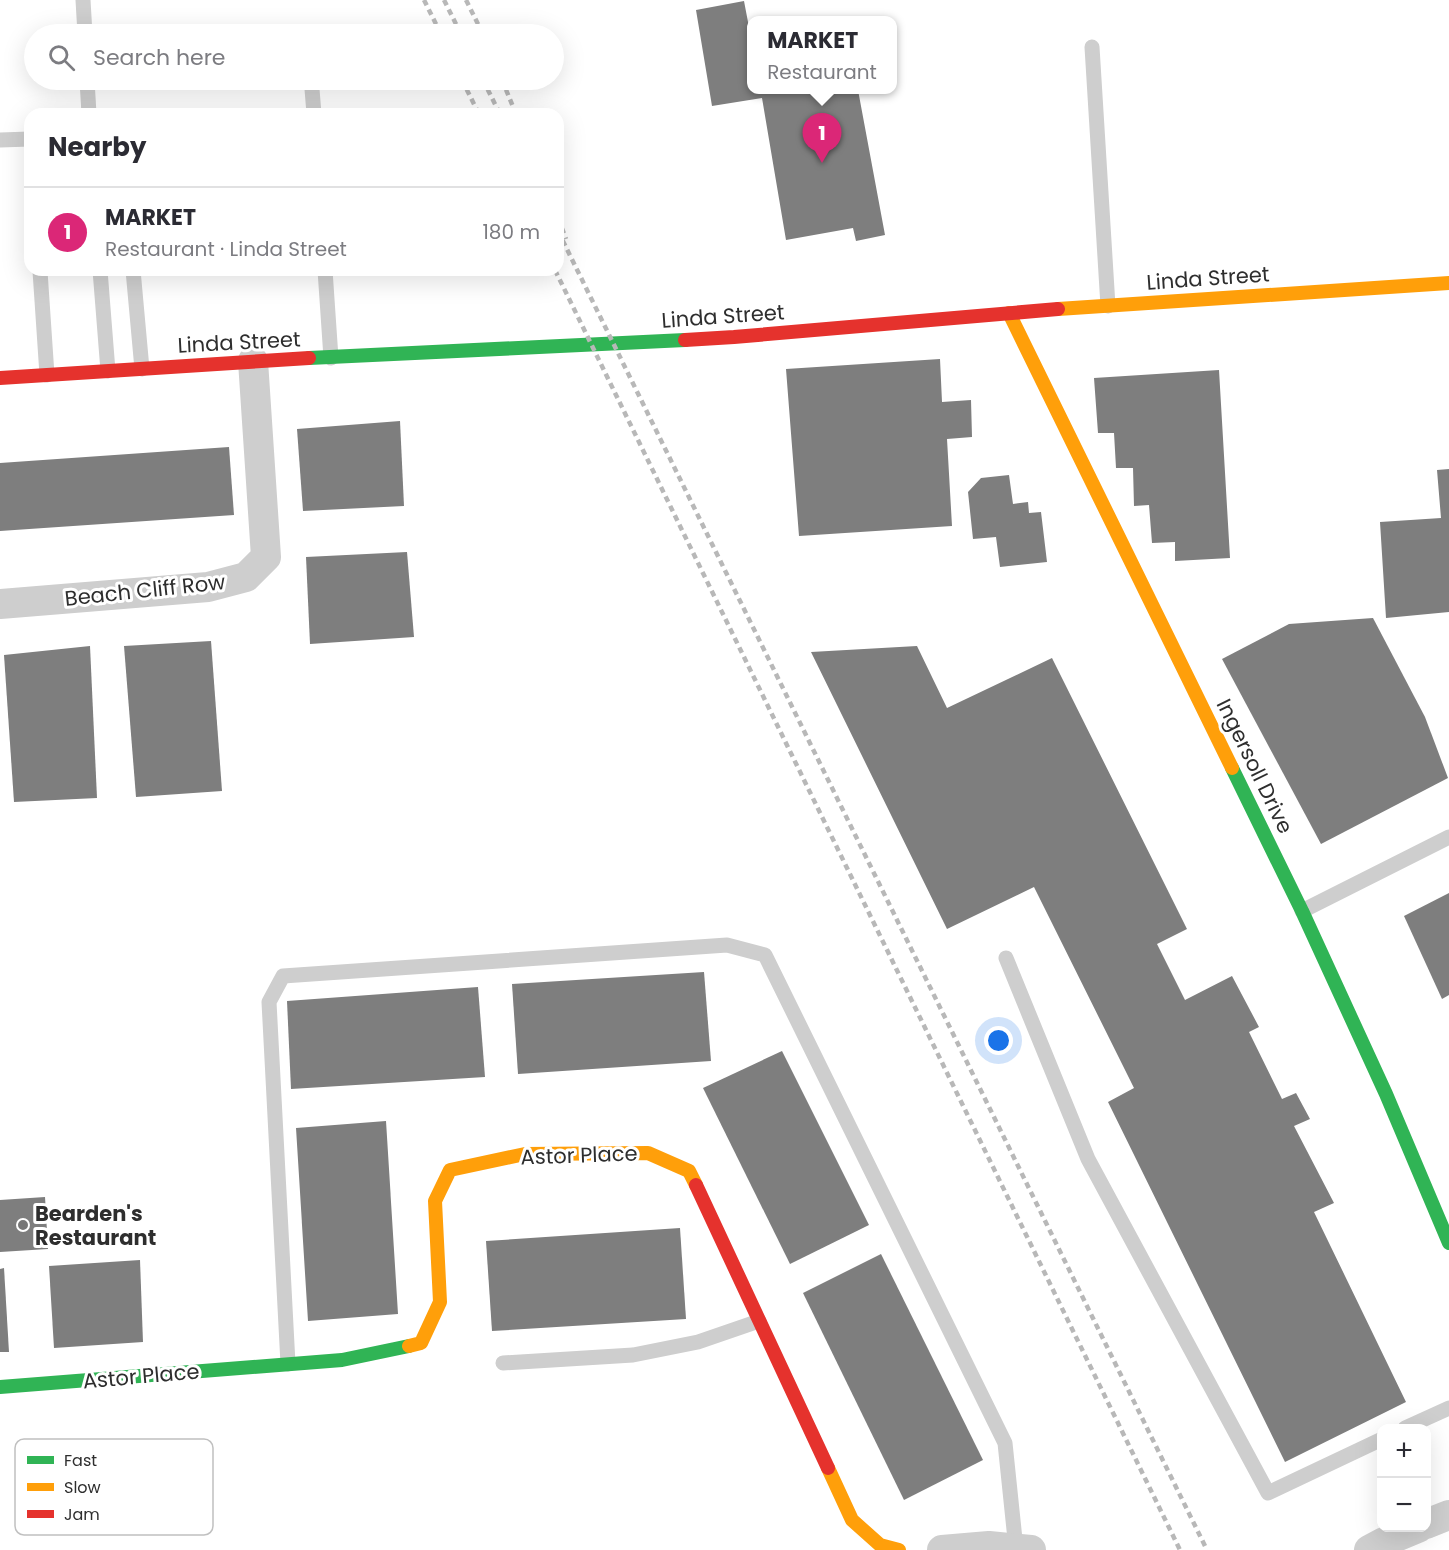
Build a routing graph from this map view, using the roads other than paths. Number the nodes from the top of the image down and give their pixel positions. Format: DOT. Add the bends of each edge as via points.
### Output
graph roads {
  1 [pos="83,0"];
  2 [pos="84,24"];
  3 [pos="1092,47"];
  4 [pos="88,90"];
  5 [pos="312,90"];
  6 [pos="89,108"];
  7 [pos="314,108"];
  8 [pos="24,139"];
  9 [pos="0,140"];
  10 [pos="40,276"];
  11 [pos="100,276"];
  12 [pos="134,276"];
  13 [pos="325,276"];
  14 [pos="1449,283"];
  15 [pos="1108,306"];
  16 [pos="1009,313"];
  17 [pos="331,358"];
  18 [pos="253,361"];
  19 [pos="142,369"];
  20 [pos="108,371"];
  21 [pos="47,375"];
  22 [pos="0,378"];
  23 [pos="0,604"];
  24 [pos="1449,837"];
  25 [pos="1302,911"];
  26 [pos="1006,958"];
  27 [pos="1449,1243"];
  28 [pos="759,1321"];
  29 [pos="504,1363"];
  30 [pos="288,1365"];
  31 [pos="0,1387"];
  32 [pos="1449,1407"];
  33 [pos="1413,1424"];
  34 [pos="1377,1441"];
  35 [pos="1449,1515"];
  36 [pos="1431,1522"];
  37 [pos="1408,1532"];
  38 [pos="1379,1547"];
  39 [pos="1024,1549"];
  40 [pos="899,1550"];
  41 [pos="942,1550"];
  1 -- 2 [label="lane"];
  3 -- 15 [label="lane"];
  4 -- 6 [label="lane"];
  5 -- 7 [label="lane"];
  8 -- 9 [label="lane"];
  10 -- 21 [label="lane"];
  11 -- 20 [label="lane"];
  12 -- 19 [label="lane"];
  13 -- 17 [label="lane"];
  14 -- 15 [label="street, Linda Street"];
  15 -- 16 [label="street, Linda Street"];
  16 -- 17 [label="street, Linda Street" via="734,337"];
  16 -- 25 [label="street, Ingersoll Drive"];
  17 -- 18 [label="street, Linda Street"];
  18 -- 19 [label="street, Linda Street"];
  18 -- 23 [label="street, Beach Cliff Row" via="266,557 246,577 208,587"];
  19 -- 20 [label="street, Linda Street"];
  20 -- 21 [label="street, Linda Street"];
  21 -- 22 [label="street, Linda Street"];
  24 -- 25 [label="lane"];
  25 -- 27 [label="street, Ingersoll Drive"];
  26 -- 34 [label="lane" via="1088,1159 1268,1493"];
  28 -- 29 [label="lane" via="698,1342 633,1355"];
  28 -- 30 [label="street, Astor Place" via="689,1171 648,1153 525,1154 450,1170 435,1201 440,1302 421,1343 342,1360"];
  28 -- 40 [label="street, Astor Place" via="852,1520 880,1545"];
  30 -- 31 [label="street, Astor Place"];
  30 -- 39 [label="lane" via="269,1002 283,976 727,945 765,955 1005,1443"];
  32 -- 33 [label="lane"];
  35 -- 36 [label="street"];
  37 -- 38 [label="street"];
  39 -- 41 [label="street" via="989,1546"];
}
